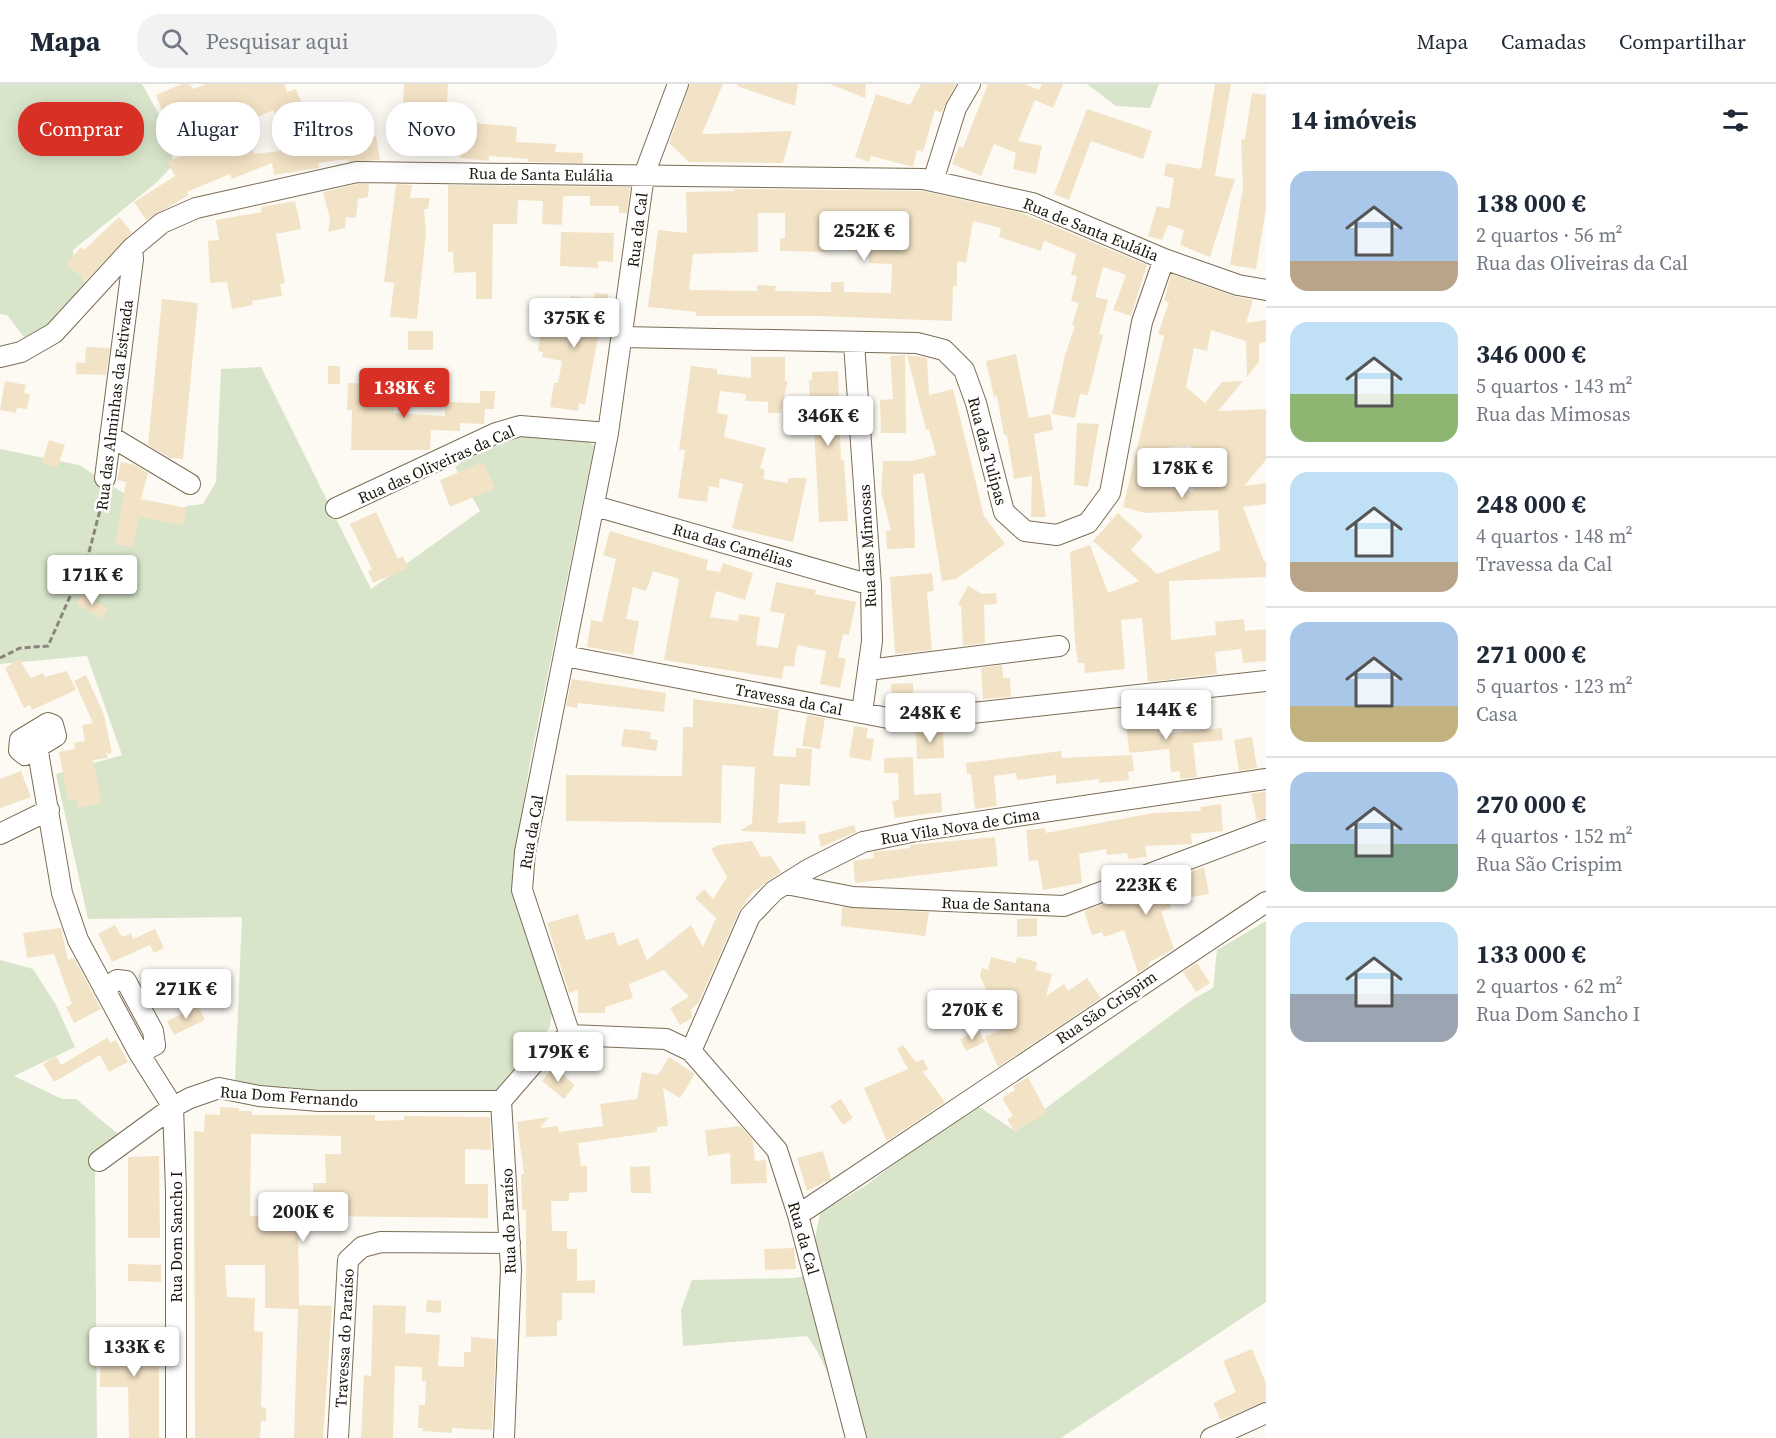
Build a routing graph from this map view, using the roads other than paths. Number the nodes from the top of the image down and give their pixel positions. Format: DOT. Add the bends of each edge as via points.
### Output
graph roads {
  1 [pos="678,84"];
  2 [pos="970,84"];
  3 [pos="644,175"];
  4 [pos="933,181"];
  5 [pos="132,248"];
  6 [pos="1164,259"];
  7 [pos="1266,290"];
  8 [pos="623,337"];
  9 [pos="854,343"];
  10 [pos="0,357"];
  11 [pos="608,433"];
  12 [pos="110,436"];
  13 [pos="105,478"];
  14 [pos="190,484"];
  15 [pos="595,506"];
  16 [pos="336,508"];
  17 [pos="871,585"];
  18 [pos="1059,646"];
  19 [pos="565,656"];
  20 [pos="868,670"];
  21 [pos="1266,681"];
  22 [pos="862,712"];
  23 [pos="37,746"];
  24 [pos="1266,779"];
  25 [pos="49,810"];
  26 [pos="1266,830"];
  27 [pos="0,834"];
  28 [pos="786,884"];
  29 [pos="1266,902"];
  30 [pos="570,1035"];
  31 [pos="691,1051"];
  32 [pos="501,1101"];
  33 [pos="173,1107"];
  34 [pos="99,1161"];
  35 [pos="798,1215"];
  36 [pos="510,1243"];
  37 [pos="1266,1413"];
  38 [pos="176,1438"];
  39 [pos="338,1438"];
  40 [pos="504,1438"];
  41 [pos="856,1438"];
  42 [pos="1211,1438"];
  1 -- 3 [label="street, Rua da Cal"];
  2 -- 4 [label="street" via="956,108"];
  3 -- 4 [label="street, Rua de Santa Eulália"];
  3 -- 5 [label="street, Rua de Santa Eulália" via="357,172 196,208 162,223"];
  3 -- 8 [label="street, Rua da Cal"];
  4 -- 6 [label="street, Rua de Santa Eulália" via="1032,203"];
  5 -- 10 [label="street, Rua de Santa Eulália" via="54,333 21,352"];
  5 -- 12 [label="street, Rua das Alminhas da Estivada" via="134,259"];
  6 -- 7 [label="street, Rua de Santa Eulália" via="1238,285"];
  6 -- 9 [label="street, Rua das Tulipas" via="1142,322 1110,493 1088,523 1057,535 1025,531 1004,512 964,369 944,350 917,343"];
  8 -- 9 [label="street, Rua das Tulipas"];
  8 -- 11 [label="street, Rua da Cal"];
  9 -- 17 [label="street, Rua das Mimosas"];
  11 -- 15 [label="street, Rua da Cal"];
  11 -- 16 [label="street, Rua das Oliveiras da Cal" via="520,426 496,433"];
  12 -- 13 [label="street, Rua das Alminhas da Estivada"];
  12 -- 14 [label="street"];
  15 -- 17 [label="street, Rua das Camélias"];
  15 -- 19 [label="street, Rua da Cal"];
  17 -- 20 [label="street, Rua das Mimosas"];
  18 -- 20 [label="street"];
  19 -- 22 [label="street, Travessa da Cal"];
  19 -- 30 [label="street, Rua da Cal" via="525,852 522,890"];
  20 -- 22 [label="street, Rua das Mimosas"];
  21 -- 22 [label="street, Travessa da Cal" via="926,718 888,718"];
  23 -- 25 [label="street"];
  24 -- 28 [label="street, Rua Vila Nova de Cima" via="863,842"];
  25 -- 27 [label="street"];
  25 -- 33 [label="street" via="62,893 78,940 104,989 117,980 126,981 153,1031 155,1045 139,1053"];
  26 -- 28 [label="street, Rua de Santana" via="1064,906 853,897"];
  28 -- 31 [label="street, Rua Vila Nova de Cima" via="750,916"];
  29 -- 35 [label="street, Rua São Crispim"];
  30 -- 31 [label="street, Rua da Cal" via="666,1040"];
  30 -- 32 [label="street" via="540,1056"];
  31 -- 35 [label="street, Rua da Cal" via="777,1150"];
  32 -- 33 [label="street, Rua Dom Fernando" via="319,1101 219,1088"];
  32 -- 36 [label="street, Rua do Paraíso"];
  33 -- 34 [label="street, Rua Dom Fernando"];
  33 -- 38 [label="street, Rua Dom Sancho I"];
  35 -- 41 [label="street, Rua da Cal"];
  36 -- 39 [label="street, Travessa do Paraíso" via="381,1242 362,1247 348,1260"];
  36 -- 40 [label="street, Rua do Paraíso"];
  37 -- 42 [label="street"];
}
